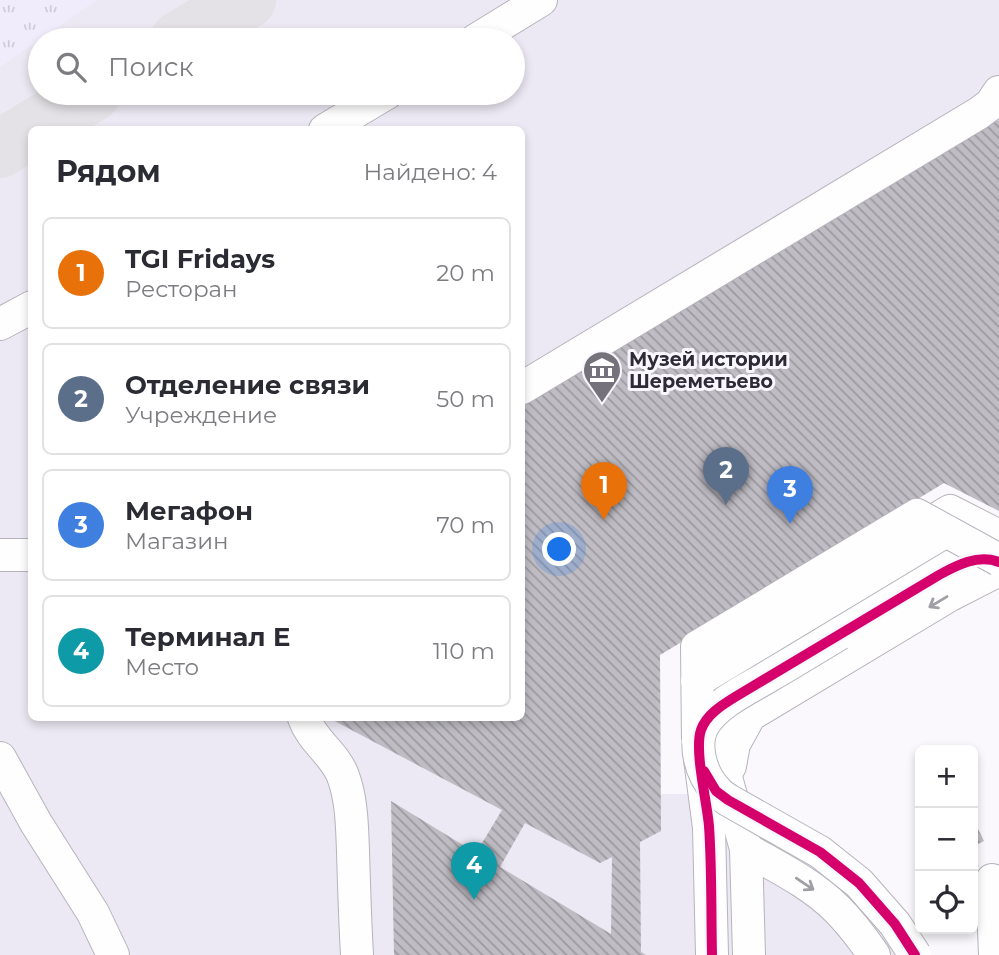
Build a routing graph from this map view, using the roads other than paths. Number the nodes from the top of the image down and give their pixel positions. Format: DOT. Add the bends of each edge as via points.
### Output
graph roads {
  1 [pos="541,0"];
  2 [pos="496,28"];
  3 [pos="999,92"];
  4 [pos="367,105"];
  5 [pos="332,126"];
  6 [pos="525,386"];
  7 [pos="999,536"];
  8 [pos="999,548"];
  9 [pos="0,555"];
  10 [pos="28,555"];
  11 [pos="999,561"];
  12 [pos="999,572"];
  13 [pos="306,721"];
  14 [pos="699,753"];
  15 [pos="0,758"];
  16 [pos="727,781"];
  17 [pos="746,849"];
  18 [pos="999,888"];
  19 [pos="113,955"];
  20 [pos="357,955"];
  21 [pos="712,955"];
  22 [pos="749,955"];
  23 [pos="874,955"];
  24 [pos="915,955"];
  25 [pos="995,955"];
  1 -- 2 [label="street"];
  3 -- 6 [label="street" via="979,113"];
  4 -- 5 [label="street"];
  7 -- 16 [label="street" via="950,511 715,654 710,734"];
  8 -- 16 [label="street" via="960,546 741,672 728,689 720,730"];
  9 -- 10 [label="street"];
  11 -- 14 [label="street, bridge" via="982,559 954,567 735,697 705,722"];
  11 -- 14 [label="street, bridge" via="917,514 697,647"];
  12 -- 16 [label="street, one-way" via="950,595 750,715 734,744"];
  13 -- 20 [label="street" via="336,762 347,789"];
  14 -- 21 [label="street, bridge" via="709,828"];
  14 -- 24 [label="street, bridge" via="716,791 820,852 859,883"];
  15 -- 19 [label="street" via="93,913"];
  16 -- 17 [label="street"];
  17 -- 22 [label="street"];
  17 -- 23 [label="street, one-way" via="818,893 850,923"];
  18 -- 25 [label="street" via="992,880"];
}
